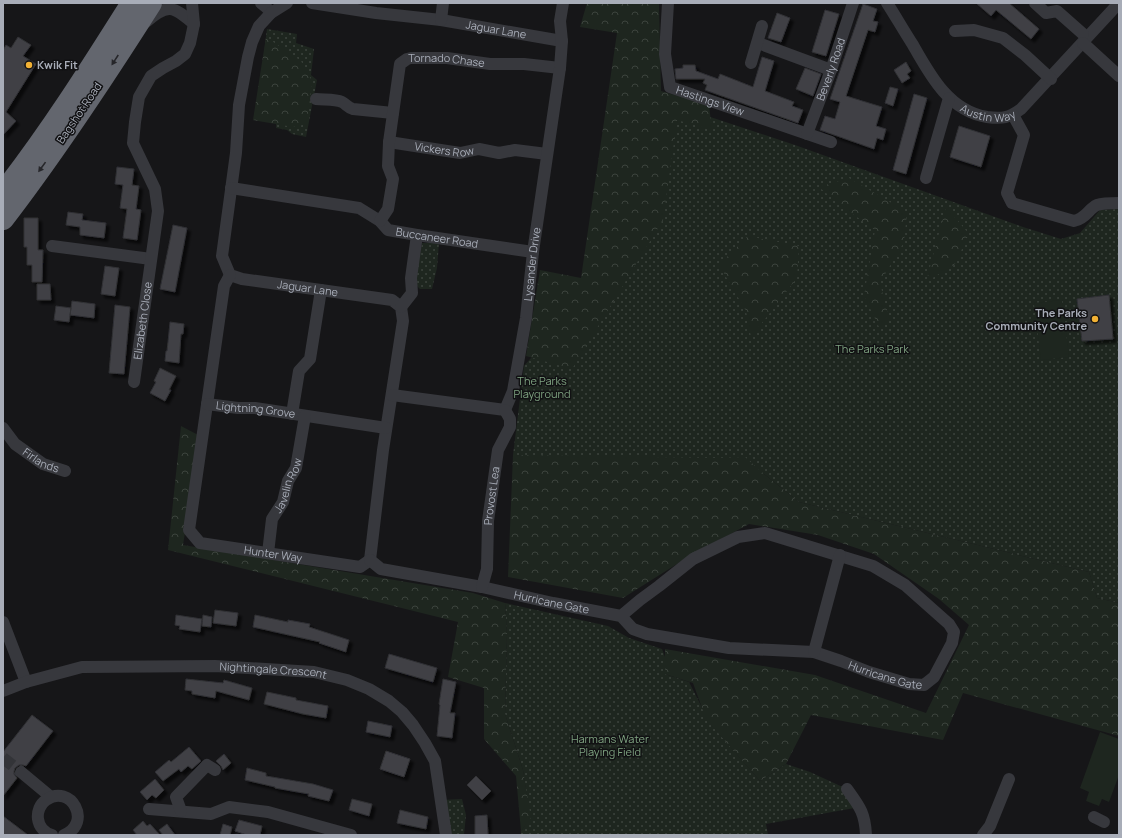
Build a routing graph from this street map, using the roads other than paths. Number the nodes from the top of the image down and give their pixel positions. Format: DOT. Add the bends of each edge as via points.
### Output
graph roads {
  1 [pos="130,3"];
  2 [pos="150,3"];
  3 [pos="192,3"];
  4 [pos="261,3"];
  5 [pos="287,3"];
  6 [pos="312,3"];
  7 [pos="444,3"];
  8 [pos="563,3"];
  9 [pos="668,3"];
  10 [pos="853,3"];
  11 [pos="887,3"];
  12 [pos="1035,3"];
  13 [pos="1112,6"];
  14 [pos="271,13"];
  15 [pos="441,20"];
  16 [pos="194,24"];
  17 [pos="762,26"];
  18 [pos="955,31"];
  19 [pos="131,34"];
  20 [pos="1083,38"];
  21 [pos="562,41"];
  22 [pos="758,43"];
  23 [pos="751,63"];
  24 [pos="560,68"];
  25 [pos="831,70"];
  26 [pos="1119,76"];
  27 [pos="1051,78"];
  28 [pos="949,98"];
  29 [pos="316,99"];
  30 [pos="393,113"];
  31 [pos="1013,115"];
  32 [pos="807,134"];
  33 [pos="389,142"];
  34 [pos="831,142"];
  35 [pos="547,154"];
  36 [pos="3,174"];
  37 [pos="926,178"];
  38 [pos="231,188"];
  39 [pos="3,193"];
  40 [pos="1119,203"];
  41 [pos="3,219"];
  42 [pos="380,221"];
  43 [pos="417,235"];
  44 [pos="52,246"];
  45 [pos="533,252"];
  46 [pos="150,259"];
  47 [pos="230,275"];
  48 [pos="321,290"];
  49 [pos="401,307"];
  50 [pos="134,382"];
  51 [pos="392,395"];
  52 [pos="207,404"];
  53 [pos="505,410"];
  54 [pos="292,414"];
  55 [pos="305,416"];
  56 [pos="3,428"];
  57 [pos="386,428"];
  58 [pos="65,471"];
  59 [pos="268,552"];
  60 [pos="840,555"];
  61 [pos="370,560"];
  62 [pos="482,587"];
  63 [pos="621,616"];
  64 [pos="3,622"];
  65 [pos="814,652"];
  66 [pos="26,682"];
  67 [pos="3,690"];
  68 [pos="215,770"];
  69 [pos="21,772"];
  70 [pos="1010,779"];
  71 [pos="847,789"];
  72 [pos="51,797"];
  73 [pos="149,809"];
  74 [pos="181,811"];
  75 [pos="52,835"];
  76 [pos="64,835"];
  77 [pos="351,835"];
  78 [pos="446,835"];
  79 [pos="866,835"];
  80 [pos="983,835"];
  1 -- 36 [label="highway" via="68,82"];
  1 -- 39 [label="highway, Bagshot Road" via="87,73"];
  2 -- 19 [label="highway, Bagshot Road"];
  3 -- 16 [label="street, Elizabeth Close"];
  4 -- 14 [label="street"];
  5 -- 14 [label="street"];
  6 -- 15 [label="street, Jaguar Lane"];
  7 -- 15 [label="street"];
  8 -- 21 [label="street, Lysander Drive" via="560,21"];
  9 -- 32 [label="street, Hastings View" via="665,54 670,87"];
  10 -- 25 [label="street, Beverly Road"];
  11 -- 28 [label="street, Austin Way" via="928,72"];
  12 -- 20 [label="street" via="1046,13 1057,11"];
  13 -- 20 [label="street, Austin Way"];
  14 -- 38 [label="street" via="259,26 248,57 239,105"];
  15 -- 21 [label="street, Jaguar Lane"];
  16 -- 19 [label="street" via="180,13 166,9 155,14"];
  16 -- 46 [label="street, Elizabeth Close" via="185,54 151,76 138,103 133,143 155,189 158,211"];
  17 -- 22 [label="street"];
  18 -- 27 [label="street" via="974,30 1003,38"];
  19 -- 41 [label="highway, Bagshot Road, one-way" via="52,152"];
  20 -- 26 [label="street"];
  20 -- 27 [label="street, Austin Way"];
  21 -- 24 [label="street, Lysander Drive"];
  22 -- 23 [label="street"];
  22 -- 25 [label="street"];
  24 -- 30 [label="street, Tornado Chase" via="490,64 447,58 410,58 400,64"];
  24 -- 35 [label="street, Lysander Drive"];
  25 -- 32 [label="street, Beverly Road"];
  27 -- 31 [label="street, Austin Way"];
  28 -- 31 [label="street, Austin Way" via="978,116 1006,118"];
  28 -- 37 [label="street"];
  29 -- 30 [label="street" via="338,101 353,109"];
  30 -- 33 [label="street, Tornado Chase"];
  31 -- 40 [label="street" via="1024,135 1008,193 1012,204 1074,221 1081,219 1096,206"];
  32 -- 34 [label="street, Hastings View"];
  33 -- 35 [label="street, Vickers Row" via="460,152 479,149 499,153 514,150"];
  33 -- 42 [label="street, Tornado Chase" via="388,166 393,179 388,209"];
  35 -- 45 [label="street, Lysander Drive"];
  38 -- 42 [label="street, Buccaneer Road" via="359,208"];
  38 -- 47 [label="street" via="222,256"];
  42 -- 43 [label="street, Buccaneer Road" via="388,230"];
  43 -- 45 [label="street, Buccaneer Road"];
  43 -- 49 [label="street" via="411,278 412,293"];
  44 -- 46 [label="street"];
  45 -- 53 [label="street, Lysander Drive" via="526,318 513,391"];
  46 -- 50 [label="street, Elizabeth Close"];
  47 -- 48 [label="street, Jaguar Lane"];
  47 -- 52 [label="street, Lightning Grove" via="224,286"];
  48 -- 49 [label="street, Jaguar Lane" via="392,300"];
  48 -- 54 [label="street" via="310,359 299,371"];
  49 -- 51 [label="street" via="403,321"];
  51 -- 53 [label="street"];
  51 -- 57 [label="street"];
  52 -- 54 [label="street, Lightning Grove"];
  52 -- 59 [label="street, Hunter Way" via="189,530 200,543"];
  53 -- 62 [label="street, Provost Lea" via="510,419 510,427 498,450 488,521 487,569"];
  54 -- 55 [label="street, Lightning Grove"];
  55 -- 57 [label="street, Lightning Grove"];
  55 -- 59 [label="street, Javelin Row" via="296,468 288,482 283,502 272,519"];
  56 -- 58 [label="street, Firlands" via="15,444 43,464"];
  57 -- 61 [label="street"];
  59 -- 61 [label="street, Hunter Way" via="360,567"];
  60 -- 63 [label="street, Hurricane Gate" via="765,533 738,537 693,559"];
  60 -- 65 [label="street"];
  60 -- 65 [label="street, Hurricane Gate" via="872,566 905,586 949,624 954,632 952,643 934,677 924,685 889,678"];
  61 -- 62 [label="street" via="381,569"];
  62 -- 63 [label="street, Hurricane Gate"];
  63 -- 65 [label="street, Hurricane Gate" via="633,629 647,634 729,648"];
  64 -- 66 [label="street"];
  66 -- 67 [label="street, Nightingale Crescent"];
  66 -- 78 [label="street, Nightingale Crescent" via="82,667 215,666 314,672 347,680 389,701 402,712 425,743 435,761"];
  68 -- 74 [label="street" via="207,765 176,797"];
  69 -- 72 [label="street"];
  70 -- 80 [label="street" via="990,826"];
  71 -- 79 [label="street" via="860,807"];
  72 -- 75 [label="street" via="40,807 38,820 44,831"];
  72 -- 76 [label="street" via="62,796 74,803 77,809 77,823"];
  73 -- 74 [label="street"];
  74 -- 77 [label="street" via="211,814 229,807 268,812"];
}
